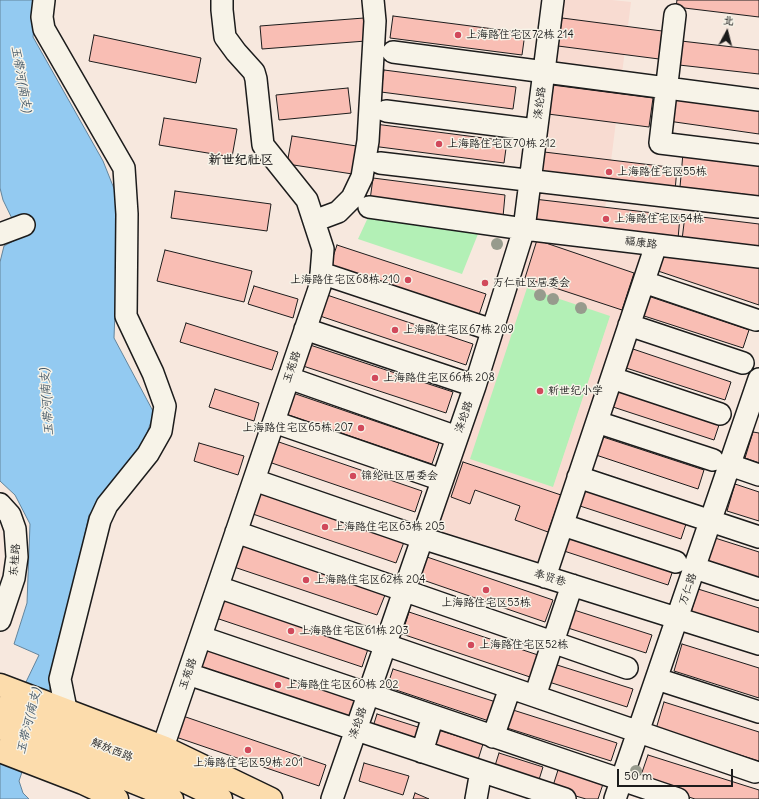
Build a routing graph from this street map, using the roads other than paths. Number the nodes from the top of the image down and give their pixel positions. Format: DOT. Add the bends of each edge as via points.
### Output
graph roads {
  1 [pos="44,0"];
  2 [pos="222,0"];
  3 [pos="373,0"];
  4 [pos="553,0"];
  5 [pos="675,15"];
  6 [pos="393,52"];
  7 [pos="544,72"];
  8 [pos="667,88"];
  9 [pos="759,100"];
  10 [pos="386,111"];
  11 [pos="536,130"];
  12 [pos="759,155"];
  13 [pos="380,163"];
  14 [pos="530,181"];
  15 [pos="369,207"];
  16 [pos="759,207"];
  17 [pos="314,221"];
  18 [pos="24,225"];
  19 [pos="524,229"];
  20 [pos="0,234"];
  21 [pos="656,245"];
  22 [pos="759,257"];
  23 [pos="320,280"];
  24 [pos="644,282"];
  25 [pos="756,320"];
  26 [pos="629,325"];
  27 [pos="306,329"];
  28 [pos="492,330"];
  29 [pos="743,363"];
  30 [pos="289,378"];
  31 [pos="612,378"];
  32 [pos="759,379"];
  33 [pos="475,386"];
  34 [pos="720,414"];
  35 [pos="274,422"];
  36 [pos="597,422"];
  37 [pos="752,425"];
  38 [pos="457,437"];
  39 [pos="722,463"];
  40 [pos="759,475"];
  41 [pos="578,478"];
  42 [pos="254,480"];
  43 [pos="442,480"];
  44 [pos="0,504"];
  45 [pos="711,521"];
  46 [pos="563,525"];
  47 [pos="236,532"];
  48 [pos="759,537"];
  49 [pos="422,538"];
  50 [pos="686,565"];
  51 [pos="546,577"];
  52 [pos="572,585"];
  53 [pos="218,587"];
  54 [pos="759,589"];
  55 [pos="404,590"];
  56 [pos="678,618"];
  57 [pos="0,620"];
  58 [pos="201,637"];
  59 [pos="553,642"];
  60 [pos="759,644"];
  61 [pos="385,645"];
  62 [pos="627,668"];
  63 [pos="188,674"];
  64 [pos="657,679"];
  65 [pos="0,685"];
  66 [pos="510,688"];
  67 [pos="368,694"];
  68 [pos="535,696"];
  69 [pos="0,708"];
  70 [pos="66,709"];
  71 [pos="759,712"];
  72 [pos="433,716"];
  73 [pos="0,728"];
  74 [pos="356,730"];
  75 [pos="639,732"];
  76 [pos="493,737"];
  77 [pos="163,747"];
  78 [pos="0,751"];
  79 [pos="422,752"];
  80 [pos="481,771"];
  81 [pos="755,772"];
  82 [pos="619,790"];
  83 [pos="86,791"];
  84 [pos="552,797"];
  85 [pos="117,799"];
  86 [pos="172,799"];
  87 [pos="221,799"];
  88 [pos="271,799"];
  89 [pos="332,799"];
  90 [pos="476,799"];
  91 [pos="678,799"];
  1 -- 70 [label="street" via="44,29 124,168 117,192 127,214 126,316 153,373 165,406 161,431 148,454 107,505 100,520 60,679"];
  2 -- 17 [label="street, 玉苑路" via="225,37 254,72 256,79 263,145 307,200"];
  3 -- 17 [label="street" via="375,21 368,141 362,177 352,198 338,212"];
  4 -- 7 [label="street, 涤纶路"];
  5 -- 8 [label="street"];
  6 -- 7 [label="street"];
  7 -- 8 [label="street"];
  7 -- 11 [label="street, 涤纶路"];
  8 -- 9 [label="street"];
  8 -- 12 [label="street" via="660,143"];
  10 -- 11 [label="street"];
  11 -- 14 [label="street, 涤纶路"];
  13 -- 14 [label="street"];
  14 -- 16 [label="street"];
  14 -- 19 [label="street, 涤纶路"];
  15 -- 19 [label="street, 福康路"];
  17 -- 23 [label="street, 玉苑路" via="323,249"];
  18 -- 20 [label="street"];
  19 -- 21 [label="street, 福康路"];
  19 -- 28 [label="street, 涤纶路"];
  21 -- 22 [label="street, 福康路"];
  21 -- 24 [label="street"];
  23 -- 27 [label="street, 玉苑路"];
  23 -- 28 [label="street"];
  24 -- 25 [label="street"];
  24 -- 26 [label="street"];
  26 -- 29 [label="street"];
  26 -- 31 [label="street"];
  27 -- 30 [label="street, 玉苑路"];
  27 -- 33 [label="street"];
  28 -- 33 [label="street, 涤纶路"];
  30 -- 35 [label="street, 玉苑路"];
  30 -- 38 [label="street"];
  31 -- 34 [label="street"];
  31 -- 36 [label="street"];
  32 -- 37 [label="street, 万仁路"];
  33 -- 38 [label="street, 涤纶路"];
  35 -- 42 [label="street, 玉苑路"];
  35 -- 43 [label="street"];
  36 -- 39 [label="street"];
  36 -- 41 [label="street"];
  37 -- 39 [label="street, 万仁路"];
  38 -- 43 [label="street, 涤纶路"];
  39 -- 40 [label="street"];
  39 -- 45 [label="street, 万仁路"];
  41 -- 45 [label="street"];
  41 -- 46 [label="street"];
  42 -- 47 [label="street, 玉苑路"];
  42 -- 49 [label="street, 奉贤巷"];
  43 -- 49 [label="street, 涤纶路"];
  44 -- 57 [label="street, 东桂路" via="10,516 15,529 18,557"];
  45 -- 48 [label="street"];
  45 -- 50 [label="street, 万仁路"];
  46 -- 50 [label="street"];
  46 -- 51 [label="street"];
  47 -- 53 [label="street, 玉苑路"];
  47 -- 55 [label="street"];
  49 -- 51 [label="street, 奉贤巷"];
  49 -- 55 [label="street, 涤纶路"];
  50 -- 54 [label="street"];
  50 -- 56 [label="street, 万仁路"];
  51 -- 52 [label="street, 奉贤巷"];
  52 -- 56 [label="street, 奉贤巷"];
  52 -- 59 [label="street"];
  53 -- 58 [label="street, 玉苑路"];
  53 -- 61 [label="street"];
  55 -- 59 [label="street"];
  55 -- 61 [label="street, 涤纶路"];
  56 -- 60 [label="street, 奉贤巷"];
  56 -- 64 [label="street, 万仁路"];
  58 -- 63 [label="street, 玉苑路"];
  58 -- 67 [label="street"];
  59 -- 62 [label="street"];
  59 -- 68 [label="street"];
  61 -- 66 [label="street"];
  61 -- 67 [label="street, 涤纶路"];
  63 -- 74 [label="street"];
  63 -- 77 [label="street, 玉苑路"];
  64 -- 71 [label="street"];
  64 -- 75 [label="street, 万仁路"];
  65 -- 70 [label="main road"];
  66 -- 68 [label="street"];
  66 -- 76 [label="street"];
  67 -- 72 [label="street"];
  67 -- 74 [label="street, 涤纶路"];
  68 -- 75 [label="street"];
  69 -- 87 [label="main road, 解放西路" via="157,768"];
  70 -- 77 [label="main road"];
  72 -- 76 [label="street"];
  72 -- 79 [label="street"];
  73 -- 86 [label="main road, 解放西路"];
  74 -- 79 [label="street"];
  74 -- 89 [label="street, 涤纶路"];
  75 -- 81 [label="street"];
  75 -- 82 [label="street, 万仁路"];
  76 -- 82 [label="street"];
  77 -- 88 [label="main road"];
  78 -- 83 [label="main road"];
  79 -- 80 [label="street"];
  80 -- 84 [label="street"];
  80 -- 90 [label="street"];
  82 -- 91 [label="street"];
  83 -- 85 [label="main road"];
}
